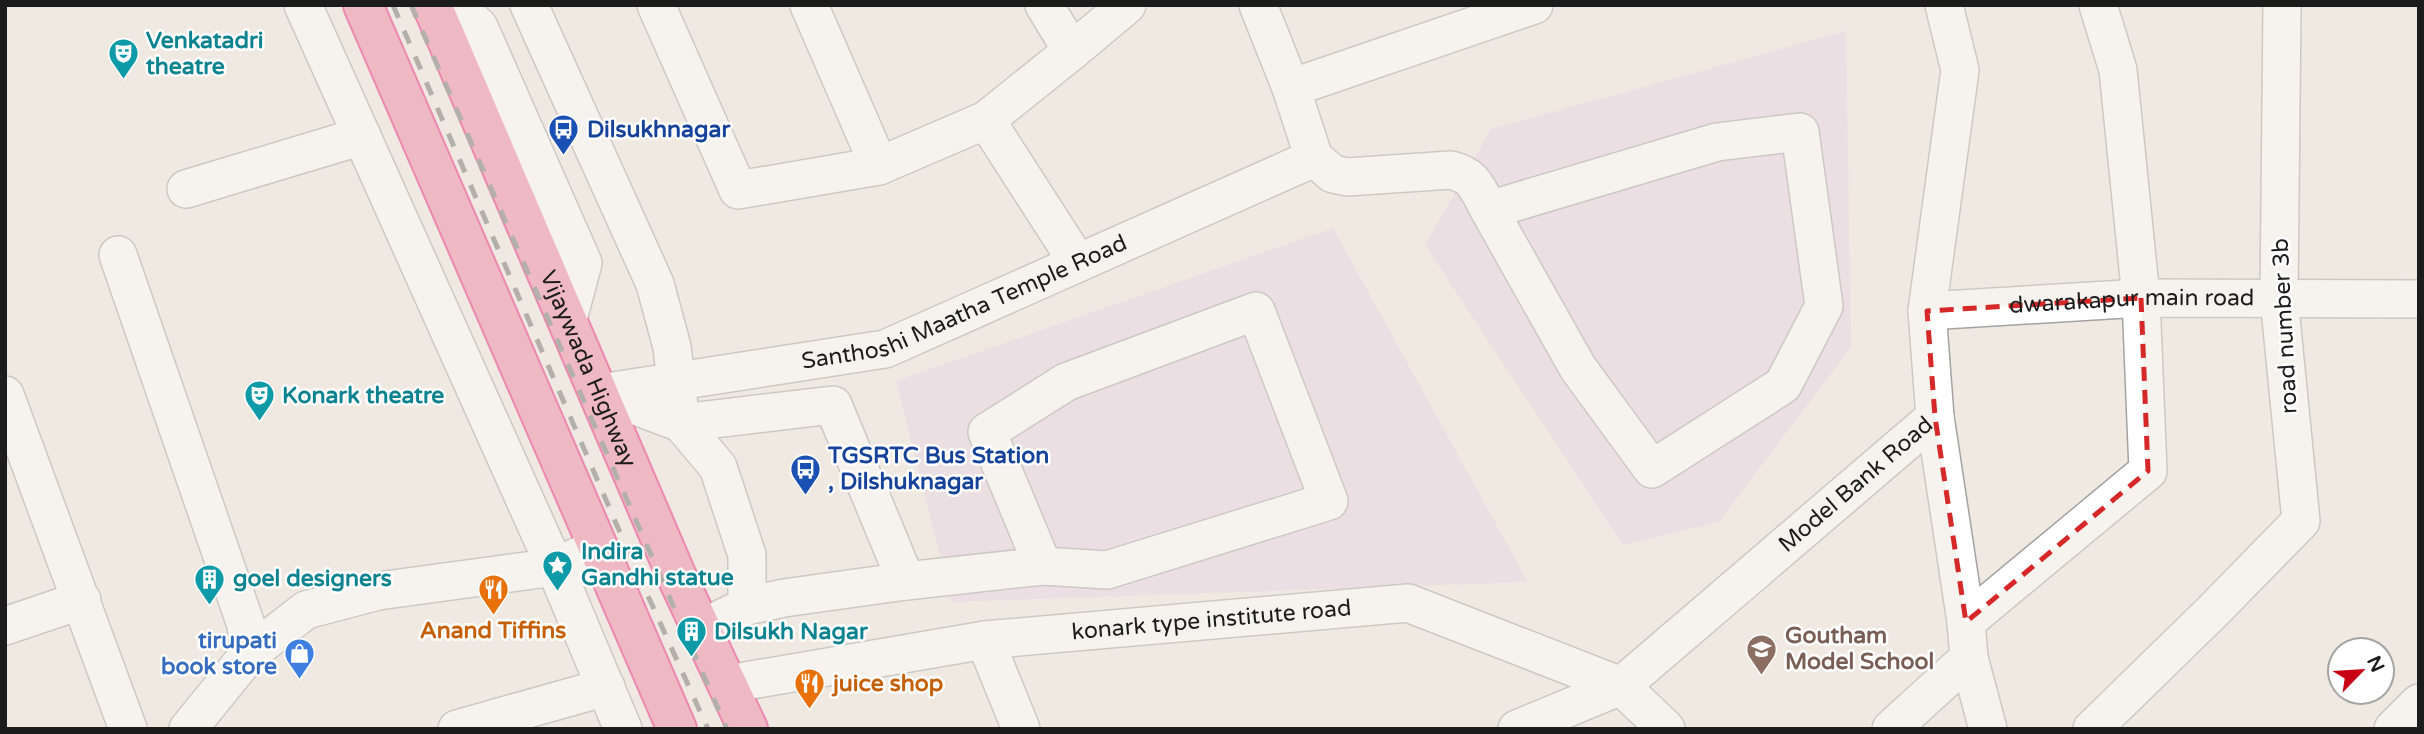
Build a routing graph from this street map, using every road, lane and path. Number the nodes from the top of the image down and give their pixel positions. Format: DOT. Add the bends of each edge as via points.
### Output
graph roads {
  1 [pos="303,5"];
  2 [pos="363,5"];
  3 [pos="432,5"];
  4 [pos="455,5"];
  5 [pos="530,5"];
  6 [pos="656,5"];
  7 [pos="809,5"];
  8 [pos="1044,5"];
  9 [pos="1127,5"];
  10 [pos="1258,5"];
  11 [pos="1534,5"];
  12 [pos="1944,5"];
  13 [pos="2098,5"];
  14 [pos="2282,5"];
  15 [pos="1072,51"];
  16 [pos="1291,88"];
  17 [pos="986,120"];
  18 [pos="362,136"];
  19 [pos="1314,158"];
  20 [pos="879,166"];
  21 [pos="186,189"];
  22 [pos="1489,209"];
  23 [pos="118,255"];
  24 [pos="1078,263"];
  25 [pos="2140,298"];
  26 [pos="2279,298"];
  27 [pos="2419,299"];
  28 [pos="1927,311"];
  29 [pos="568,319"];
  30 [pos="676,381"];
  31 [pos="600,393"];
  32 [pos="5,395"];
  33 [pos="1935,417"];
  34 [pos="681,423"];
  35 [pos="598,547"];
  36 [pos="1043,566"];
  37 [pos="555,567"];
  38 [pos="906,582"];
  39 [pos="82,600"];
  40 [pos="747,606"];
  41 [pos="1966,622"];
  42 [pos="5,626"];
  43 [pos="702,628"];
  44 [pos="985,640"];
  45 [pos="249,654"];
  46 [pos="1969,659"];
  47 [pos="728,684"];
  48 [pos="1621,686"];
  49 [pos="606,687"];
  50 [pos="2419,703"];
  51 [pos="128,729"];
  52 [pos="188,729"];
  53 [pos="457,729"];
  54 [pos="623,729"];
  55 [pos="677,729"];
  56 [pos="748,729"];
  57 [pos="1021,729"];
  58 [pos="1517,729"];
  59 [pos="1666,729"];
  60 [pos="1891,729"];
  61 [pos="1988,729"];
  62 [pos="2092,729"];
  63 [pos="2393,729"];
  1 -- 18 [label="street"];
  2 -- 35 [label="highway"];
  3 -- 29 [label="highway, Vijaywada Highway"];
  4 -- 29 [label="street" via="479,27 583,263"];
  5 -- 30 [label="street" via="655,284"];
  6 -- 20 [label="street" via="738,190"];
  7 -- 20 [label="street"];
  8 -- 15 [label="street"];
  9 -- 15 [label="street"];
  10 -- 16 [label="street"];
  11 -- 16 [label="street"];
  12 -- 28 [label="street, Model Bank Road" via="1960,70"];
  13 -- 25 [label="street" via="2118,70"];
  14 -- 26 [label="street, road number 3b"];
  15 -- 17 [label="street"];
  16 -- 19 [label="street"];
  17 -- 20 [label="street"];
  17 -- 24 [label="street"];
  18 -- 21 [label="street"];
  18 -- 37 [label="street"];
  19 -- 22 [label="street" via="1333,174 1347,177 1451,170 1466,174"];
  19 -- 24 [label="street, Santhoshi Maatha Temple Road"];
  22 -- 22 [label="street" via="1578,368 1652,469 1783,384 1824,306 1800,132 1717,142"];
  23 -- 45 [label="street" via="246,625"];
  24 -- 30 [label="street, Santhoshi Maatha Temple Road" via="885,348"];
  25 -- 26 [label="street, dwarakapur main road"];
  25 -- 28 [label="street, dwarakapur main road"];
  25 -- 41 [label="street" via="2148,471"];
  26 -- 27 [label="street, dwarakapur main road"];
  26 -- 62 [label="street, road number 3b" via="2301,521"];
  28 -- 33 [label="street, Model Bank Road"];
  29 -- 31 [label="highway, Vijaywada Highway"];
  30 -- 31 [label="street, Santhoshi Maatha Temple Road"];
  30 -- 34 [label="street"];
  31 -- 34 [label="street"];
  31 -- 43 [label="highway, Vijaywada Highway"];
  32 -- 39 [label="street"];
  33 -- 41 [label="street"];
  33 -- 48 [label="street, Model Bank Road"];
  34 -- 38 [label="street" via="833,405"];
  34 -- 40 [label="street" via="718,467 747,555"];
  35 -- 37 [label="street"];
  35 -- 55 [label="highway"];
  36 -- 36 [label="street" via="987,432 1066,382 1256,311 1329,501 1107,570"];
  36 -- 38 [label="street"];
  37 -- 45 [label="street" via="378,591 306,610"];
  37 -- 49 [label="street"];
  38 -- 40 [label="street"];
  39 -- 42 [label="street"];
  39 -- 51 [label="street"];
  40 -- 43 [label="street"];
  41 -- 46 [label="street"];
  43 -- 47 [label="highway, Vijaywada Highway"];
  44 -- 47 [label="street, konark type institute road"];
  44 -- 48 [label="street, konark type institute road" via="1408,603"];
  44 -- 57 [label="street"];
  45 -- 52 [label="street"];
  46 -- 60 [label="street"];
  46 -- 61 [label="street"];
  47 -- 56 [label="highway, Vijaywada Highway"];
  48 -- 58 [label="street, Model Bank Road"];
  48 -- 59 [label="street, konark type institute road"];
  49 -- 53 [label="street"];
  49 -- 54 [label="street"];
  50 -- 63 [label="street"];
}
